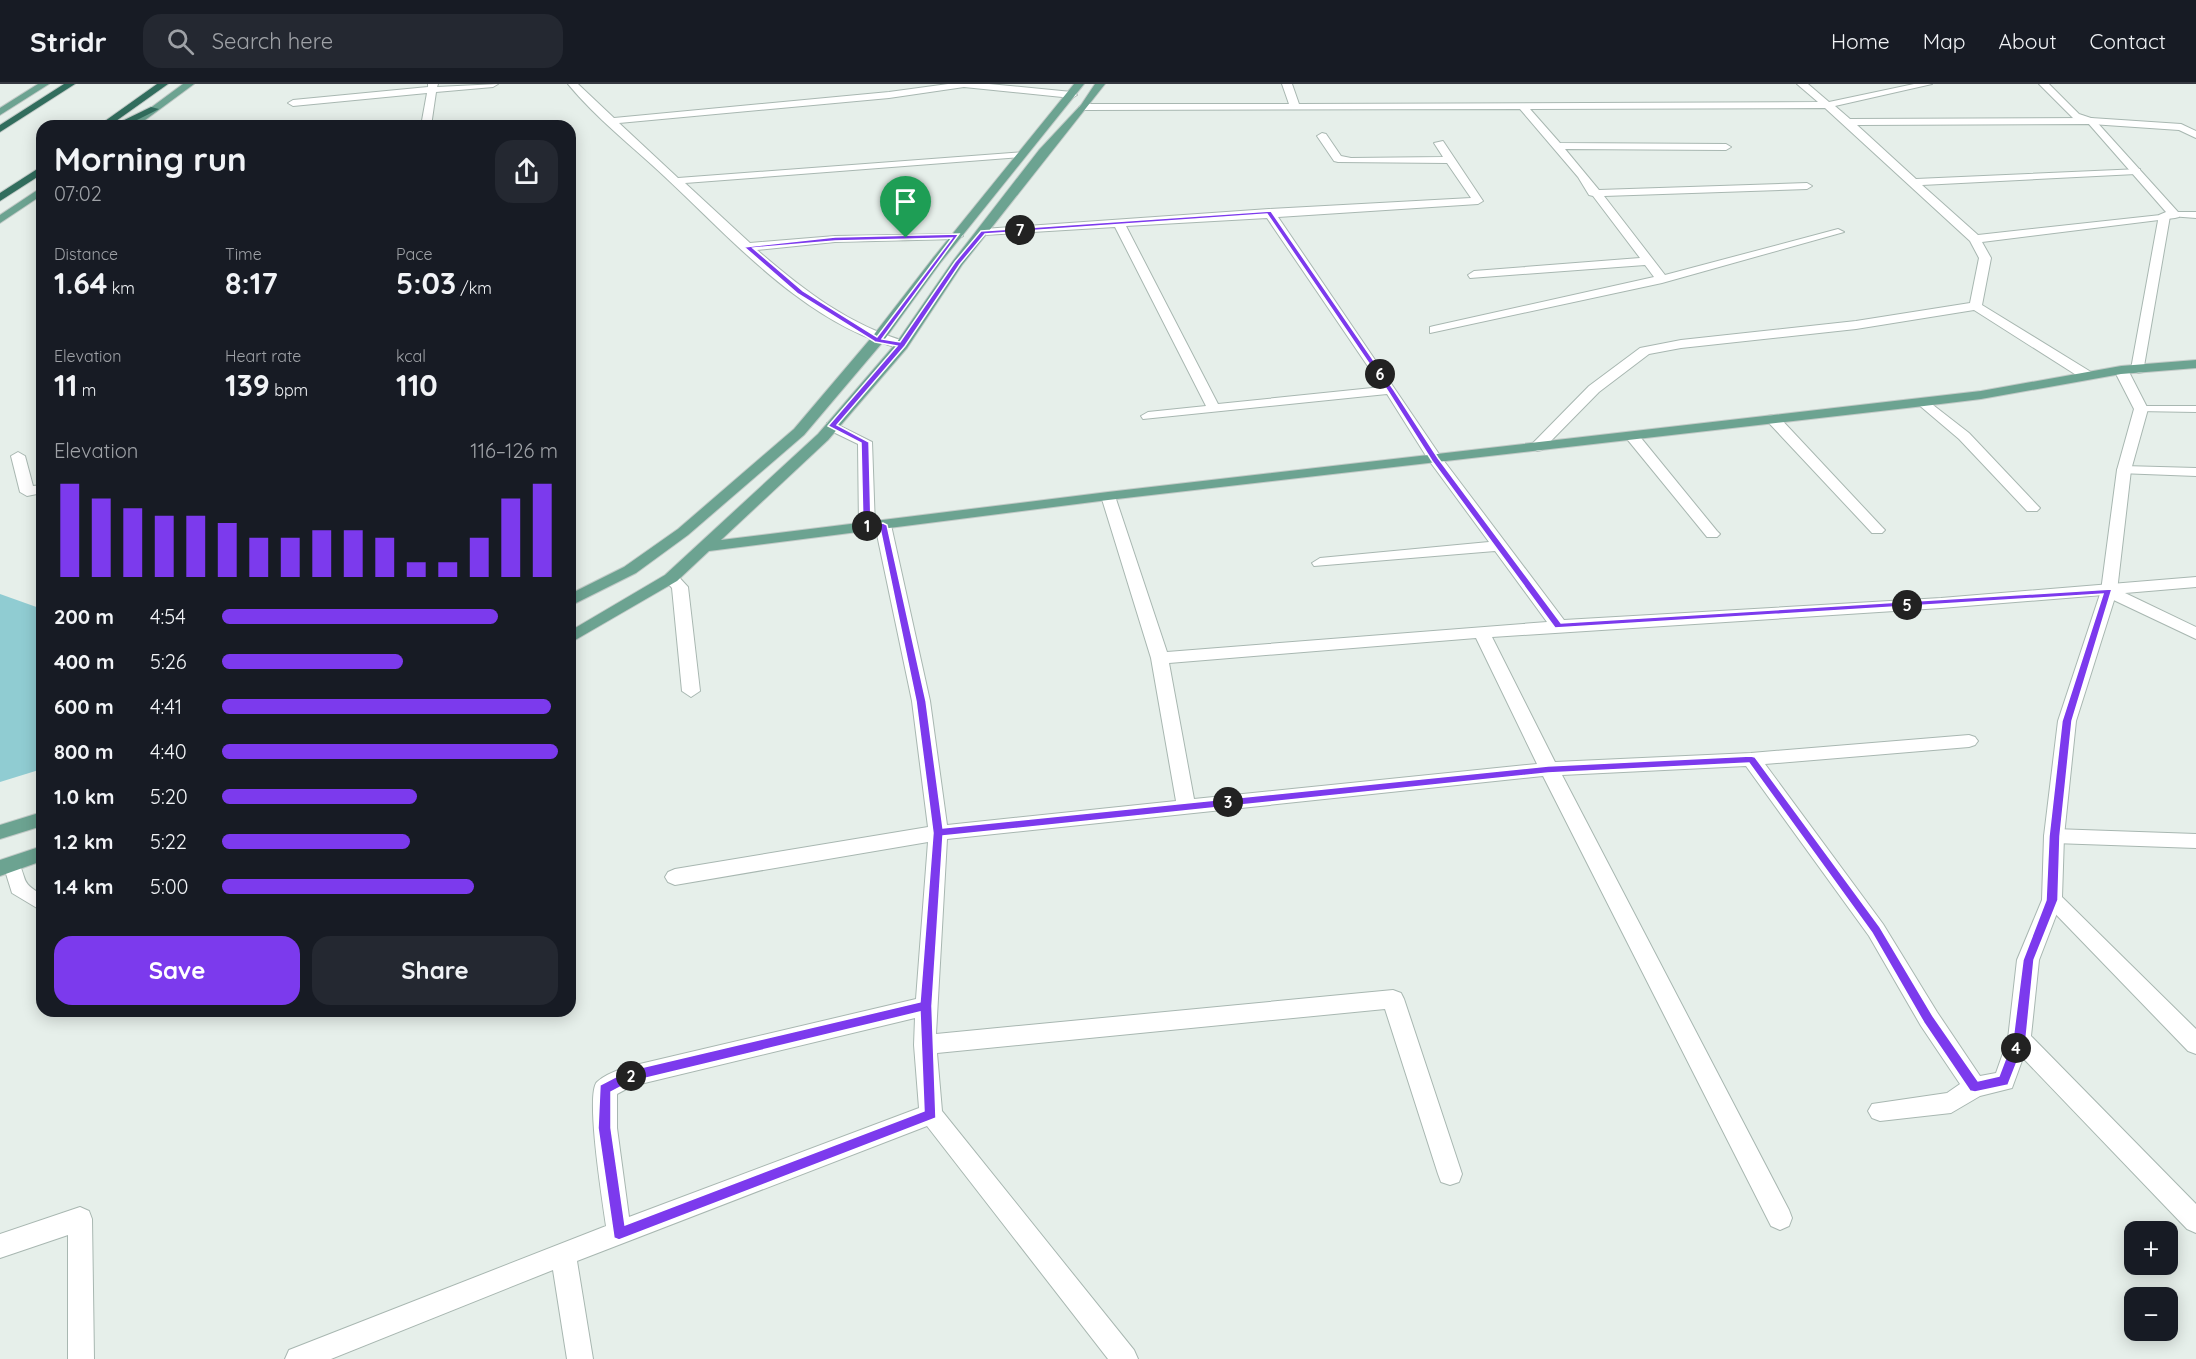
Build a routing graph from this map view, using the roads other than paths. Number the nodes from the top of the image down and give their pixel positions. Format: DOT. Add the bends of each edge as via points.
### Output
graph roads {
  1 [pos="44,84"];
  2 [pos="70,84"];
  3 [pos="163,84"];
  4 [pos="189,84"];
  5 [pos="493,84"];
  6 [pos="573,84"];
  7 [pos="1100,84"];
  8 [pos="1287,84"];
  9 [pos="1802,84"];
  10 [pos="1927,84"];
  11 [pos="2044,84"];
  12 [pos="961,85"];
  13 [pos="434,87"];
  14 [pos="1076,90"];
  15 [pos="293,103"];
  16 [pos="1521,104"];
  17 [pos="1826,105"];
  18 [pos="1294,106"];
  19 [pos="1084,107"];
  20 [pos="154,109"];
  21 [pos="0,112"];
  22 [pos="112,120"];
  23 [pos="130,120"];
  24 [pos="139,120"];
  25 [pos="427,120"];
  26 [pos="611,121"];
  27 [pos="2091,121"];
  28 [pos="1848,122"];
  29 [pos="0,129"];
  30 [pos="1322,135"];
  31 [pos="2196,135"];
  32 [pos="1439,143"];
  33 [pos="1558,146"];
  34 [pos="1726,147"];
  35 [pos="1021,154"];
  36 [pos="1450,160"];
  37 [pos="2136,171"];
  38 [pos="36,173"];
  39 [pos="676,181"];
  40 [pos="1913,182"];
  41 [pos="1806,186"];
  42 [pos="1593,193"];
  43 [pos="36,194"];
  44 [pos="0,198"];
  45 [pos="1269,212"];
  46 [pos="2170,215"];
  47 [pos="2196,215"];
  48 [pos="0,220"];
  49 [pos="1119,223"];
  50 [pos="984,232"];
  51 [pos="1838,232"];
  52 [pos="957,236"];
  53 [pos="1975,239"];
  54 [pos="748,247"];
  55 [pos="1650,261"];
  56 [pos="1474,275"];
  57 [pos="1662,279"];
  58 [pos="1976,306"];
  59 [pos="1434,330"];
  60 [pos="878,340"];
  61 [pos="902,345"];
  62 [pos="2196,364"];
  63 [pos="2129,369"];
  64 [pos="2086,375"];
  65 [pos="1391,390"];
  66 [pos="1924,402"];
  67 [pos="1215,409"];
  68 [pos="2141,409"];
  69 [pos="2196,409"];
  70 [pos="1148,416"];
  71 [pos="1773,419"];
  72 [pos="832,426"];
  73 [pos="1632,436"];
  74 [pos="1537,447"];
  75 [pos="18,456"];
  76 [pos="1435,459"];
  77 [pos="2124,470"];
  78 [pos="2196,472"];
  79 [pos="36,490"];
  80 [pos="1108,496"];
  81 [pos="2032,508"];
  82 [pos="875,526"];
  83 [pos="1877,530"];
  84 [pos="683,532"];
  85 [pos="1712,534"];
  86 [pos="1499,546"];
  87 [pos="704,547"];
  88 [pos="1320,563"];
  89 [pos="671,578"];
  90 [pos="2196,582"];
  91 [pos="2109,591"];
  92 [pos="576,598"];
  93 [pos="1558,626"];
  94 [pos="1481,632"];
  95 [pos="576,634"];
  96 [pos="2196,634"];
  97 [pos="1160,658"];
  98 [pos="691,691"];
  99 [pos="1969,741"];
  100 [pos="1751,759"];
  101 [pos="1548,769"];
  102 [pos="1186,806"];
  103 [pos="36,821"];
  104 [pos="0,832"];
  105 [pos="938,833"];
  106 [pos="2054,836"];
  107 [pos="2196,841"];
  108 [pos="36,856"];
  109 [pos="5,866"];
  110 [pos="675,877"];
  111 [pos="36,900"];
  112 [pos="2052,900"];
  113 [pos="926,1006"];
  114 [pos="2019,1039"];
  115 [pos="2196,1044"];
  116 [pos="926,1045"];
  117 [pos="1975,1087"];
  118 [pos="1880,1112"];
  119 [pos="931,1114"];
  120 [pos="1450,1174"];
  121 [pos="1780,1218"];
  122 [pos="2196,1221"];
  123 [pos="619,1233"];
  124 [pos="0,1246"];
  125 [pos="563,1254"];
  126 [pos="81,1359"];
  127 [pos="298,1359"];
  128 [pos="580,1359"];
  129 [pos="1125,1359"];
  1 -- 21 [label="main road"];
  2 -- 29 [label="highway"];
  3 -- 22 [label="highway"];
  4 -- 20 [label="main road"];
  5 -- 13 [label="street"];
  6 -- 26 [label="street"];
  7 -- 19 [label="main road"];
  8 -- 18 [label="street"];
  9 -- 17 [label="street"];
  10 -- 17 [label="street"];
  11 -- 27 [label="street" via="2076,116"];
  12 -- 14 [label="street"];
  12 -- 26 [label="street"];
  13 -- 15 [label="street"];
  13 -- 25 [label="street"];
  14 -- 35 [label="main road"];
  16 -- 17 [label="street"];
  16 -- 18 [label="street"];
  16 -- 33 [label="street"];
  17 -- 28 [label="street"];
  18 -- 19 [label="street"];
  19 -- 50 [label="main road" via="1043,152"];
  20 -- 23 [label="highway"];
  20 -- 24 [label="main road"];
  26 -- 39 [label="street"];
  27 -- 28 [label="street"];
  27 -- 31 [label="street" via="2181,127"];
  27 -- 37 [label="street"];
  28 -- 40 [label="street"];
  30 -- 36 [label="street" via="1338,159"];
  32 -- 36 [label="street"];
  33 -- 34 [label="street"];
  33 -- 42 [label="street"];
  35 -- 39 [label="street"];
  35 -- 52 [label="main road"];
  36 -- 45 [label="street" via="1478,201"];
  37 -- 40 [label="street"];
  37 -- 46 [label="street"];
  38 -- 44 [label="highway"];
  39 -- 54 [label="street"];
  40 -- 53 [label="street"];
  41 -- 42 [label="street"];
  42 -- 55 [label="street"];
  43 -- 48 [label="main road"];
  45 -- 49 [label="street"];
  45 -- 65 [label="street"];
  46 -- 47 [label="street"];
  46 -- 53 [label="street"];
  46 -- 63 [label="street"];
  49 -- 50 [label="street"];
  49 -- 67 [label="street"];
  50 -- 61 [label="main road" via="957,263"];
  51 -- 57 [label="street"];
  52 -- 54 [label="street" via="835,239"];
  52 -- 60 [label="main road"];
  53 -- 58 [label="street" via="1985,258"];
  54 -- 60 [label="street" via="801,292"];
  55 -- 56 [label="street"];
  55 -- 57 [label="street"];
  57 -- 59 [label="street"];
  58 -- 64 [label="street"];
  58 -- 74 [label="street" via="1645,351 1594,388"];
  60 -- 61 [label="street"];
  60 -- 84 [label="main road" via="799,432"];
  61 -- 72 [label="main road"];
  62 -- 63 [label="main road"];
  63 -- 64 [label="main road"];
  63 -- 68 [label="street"];
  64 -- 66 [label="main road"];
  65 -- 67 [label="street"];
  65 -- 76 [label="street"];
  66 -- 71 [label="main road"];
  66 -- 81 [label="street" via="1964,436"];
  67 -- 70 [label="street"];
  68 -- 69 [label="lane"];
  68 -- 77 [label="street"];
  71 -- 73 [label="main road"];
  71 -- 83 [label="street"];
  72 -- 82 [label="street" via="865,442"];
  72 -- 87 [label="main road"];
  73 -- 74 [label="main road"];
  73 -- 85 [label="street"];
  74 -- 76 [label="main road"];
  75 -- 79 [label="street" via="27,492"];
  76 -- 80 [label="main road"];
  76 -- 86 [label="street"];
  77 -- 78 [label="street"];
  77 -- 91 [label="street"];
  80 -- 82 [label="main road"];
  80 -- 97 [label="street"];
  82 -- 87 [label="main road"];
  82 -- 105 [label="street" via="921,701"];
  84 -- 87 [label="main road"];
  84 -- 92 [label="main road" via="630,570"];
  86 -- 88 [label="street"];
  86 -- 93 [label="street"];
  87 -- 89 [label="main road"];
  89 -- 95 [label="main road"];
  89 -- 98 [label="street" via="680,587"];
  90 -- 91 [label="street"];
  91 -- 93 [label="street"];
  91 -- 96 [label="street"];
  91 -- 106 [label="street" via="2067,721"];
  93 -- 94 [label="street"];
  94 -- 97 [label="street"];
  94 -- 101 [label="street"];
  97 -- 102 [label="street"];
  99 -- 100 [label="street"];
  100 -- 101 [label="street"];
  100 -- 117 [label="street" via="1876,930"];
  101 -- 102 [label="street"];
  101 -- 121 [label="street"];
  102 -- 105 [label="street"];
  103 -- 104 [label="main road"];
  105 -- 110 [label="street"];
  105 -- 113 [label="street"];
  106 -- 107 [label="street"];
  106 -- 112 [label="street"];
  108 -- 109 [label="main road"];
  109 -- 111 [label="lane" via="18,888"];
  112 -- 114 [label="street" via="2028,960"];
  112 -- 115 [label="street"];
  113 -- 116 [label="street"];
  113 -- 123 [label="street" via="627,1077 604,1089 604,1128"];
  114 -- 117 [label="street" via="2004,1081"];
  114 -- 122 [label="street"];
  116 -- 119 [label="street"];
  116 -- 120 [label="street" via="1393,999"];
  117 -- 118 [label="street" via="1951,1103"];
  119 -- 123 [label="street"];
  119 -- 129 [label="street"];
  123 -- 125 [label="street"];
  124 -- 126 [label="street" via="80,1219"];
  125 -- 127 [label="street"];
  125 -- 128 [label="street"];
}
